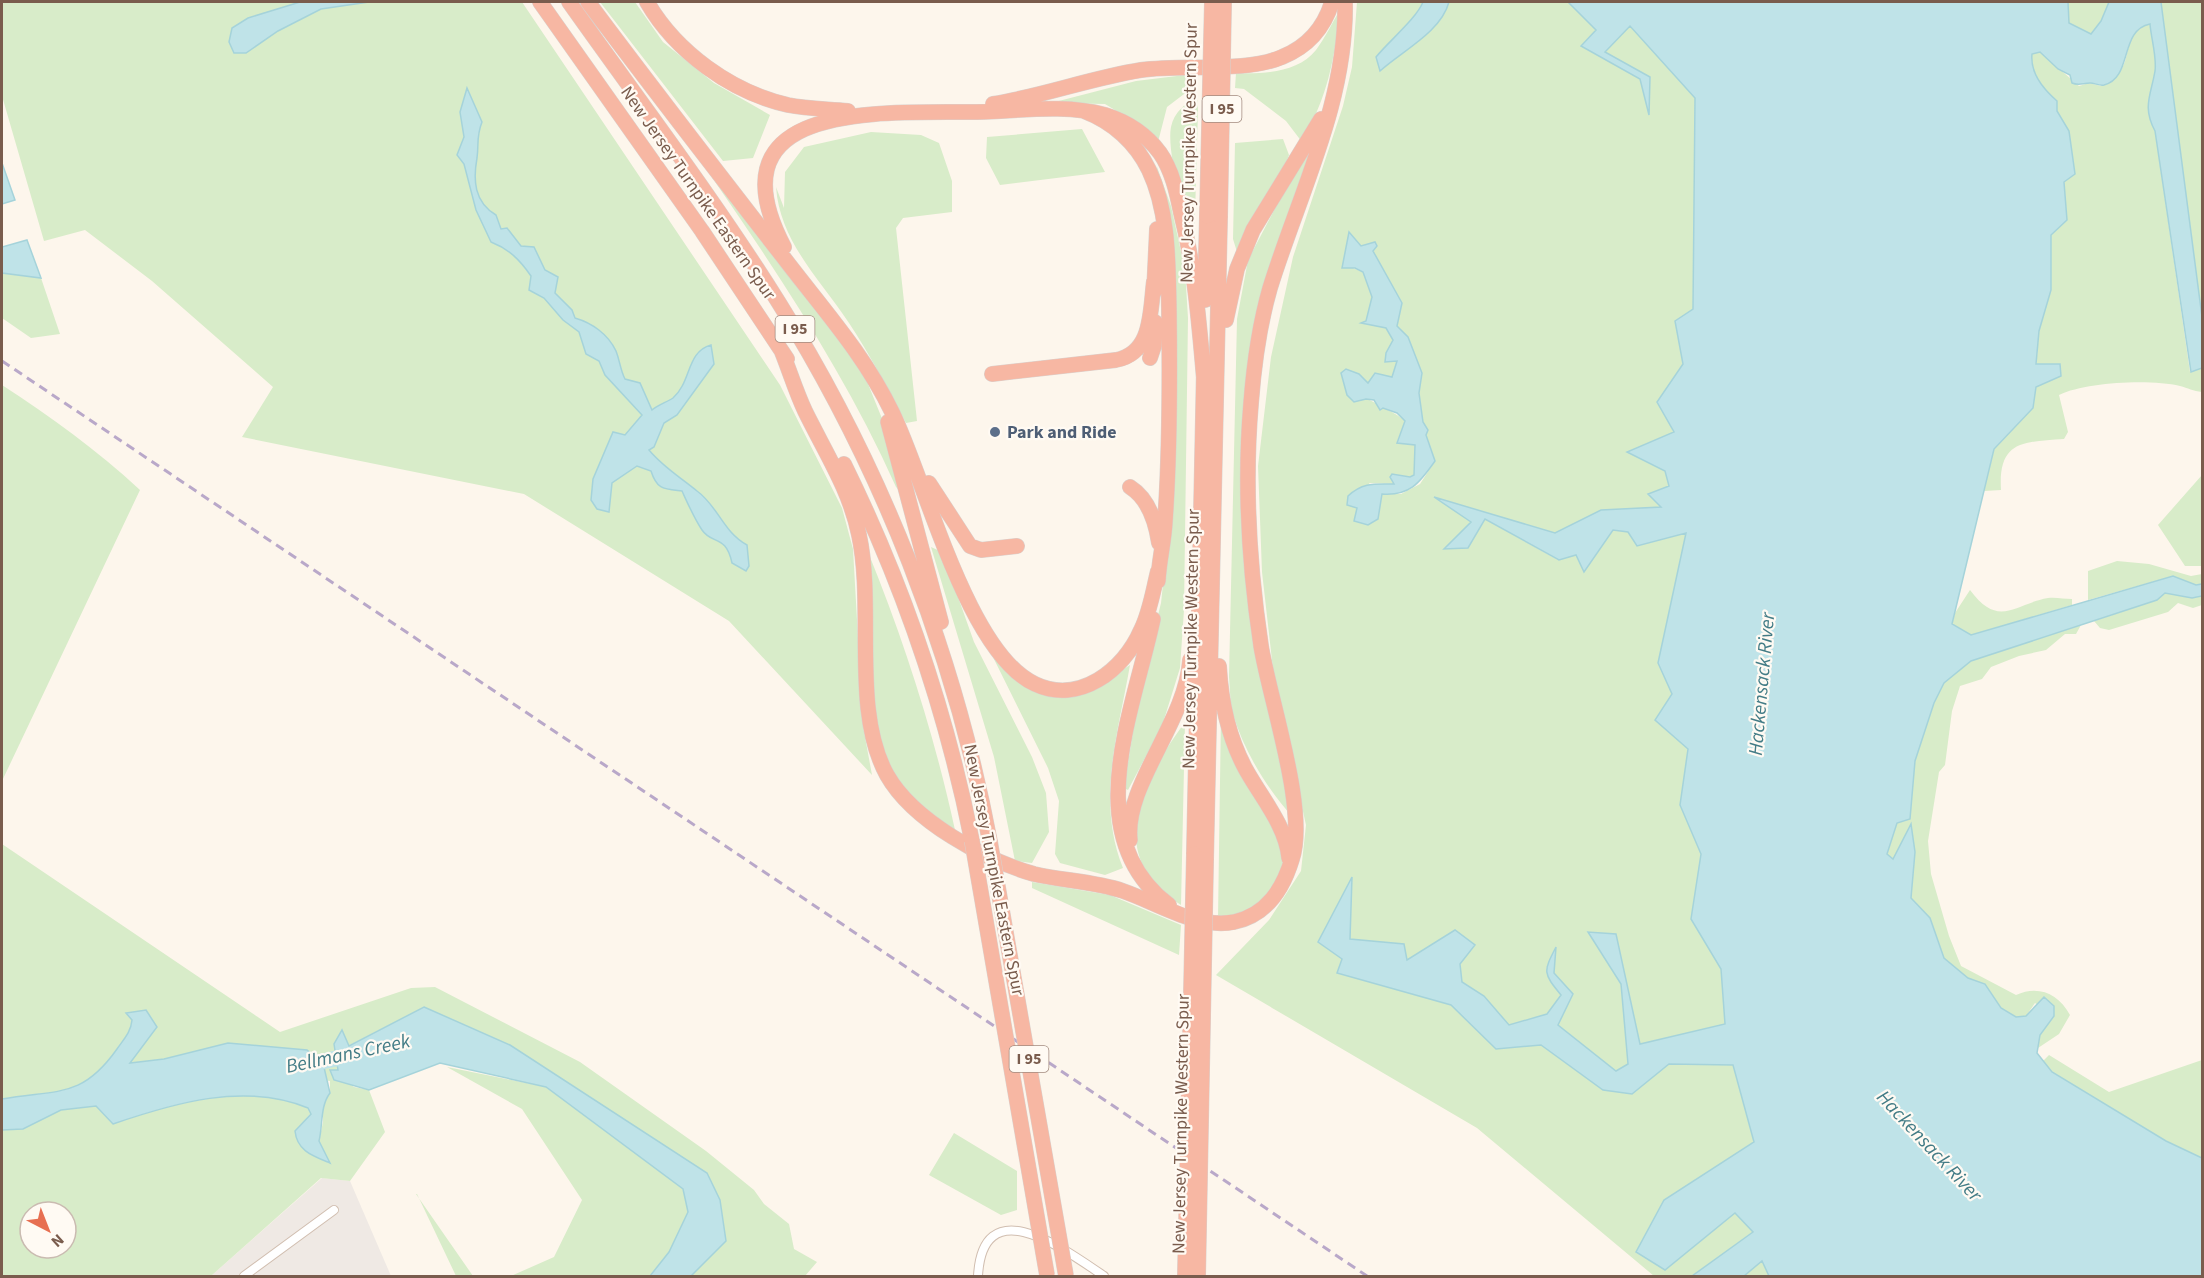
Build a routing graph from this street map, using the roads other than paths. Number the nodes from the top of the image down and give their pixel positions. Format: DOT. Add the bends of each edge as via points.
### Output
graph roads {
  1 [pos="540,2"];
  2 [pos="568,2"];
  3 [pos="588,2"];
  4 [pos="647,2"];
  5 [pos="1212,2"];
  6 [pos="1224,2"];
  7 [pos="1332,2"];
  8 [pos="1345,2"];
  9 [pos="1337,78"];
  10 [pos="937,111"];
  11 [pos="1084,111"];
  12 [pos="869,113"];
  13 [pos="1159,202"];
  14 [pos="1214,216"];
  15 [pos="1154,281"];
  16 [pos="814,294"];
  17 [pos="782,352"];
  18 [pos="1150,358"];
  19 [pos="864,365"];
  20 [pos="992,374"];
  21 [pos="1204,379"];
  22 [pos="1216,422"];
  23 [pos="906,441"];
  24 [pos="1130,487"];
  25 [pos="1201,538"];
  26 [pos="1017,546"];
  27 [pos="1160,552"];
  28 [pos="1158,571"];
  29 [pos="1212,586"];
  30 [pos="954,693"];
  31 [pos="1200,857"];
  32 [pos="1289,867"];
  33 [pos="1135,868"];
  34 [pos="1186,916"];
  35 [pos="334,1210"];
  36 [pos="1199,1228"];
  37 [pos="244,1276"];
  38 [pos="978,1276"];
  39 [pos="1047,1276"];
  40 [pos="1066,1276"];
  41 [pos="1104,1276"];
  42 [pos="1185,1276"];
  43 [pos="1198,1276"];
  44 [pos="1205,1276"];
  1 -- 17 [label="highway, New Jersey Turnpike Eastern Spur / I 95" via="714,248"];
  2 -- 30 [label="highway, New Jersey Turnpike Eastern Spur / I 95" via="752,261 821,375 901,538"];
  3 -- 16 [label="highway"];
  4 -- 12 [label="highway" via="677,41 735,85 792,106"];
  5 -- 14 [label="highway, New Jersey Turnpike Western Spur / I 95, bridge"];
  6 -- 14 [label="highway, New Jersey Turnpike Western Spur / I 95, bridge"];
  7 -- 10 [label="highway" via="1311,39 1270,62 1139,70 999,103"];
  8 -- 9 [label="highway"];
  9 -- 22 [label="highway" via="1319,124 1263,211 1241,258 1227,308 1225,367"];
  9 -- 32 [label="highway" via="1330,112 1267,301 1256,350 1250,410 1252,566 1263,657 1294,804 1295,842"];
  10 -- 11 [label="highway"];
  10 -- 12 [label="highway"];
  11 -- 13 [label="highway" via="1133,144 1150,171"];
  11 -- 21 [label="highway" via="1132,126 1150,141 1167,166 1192,262"];
  12 -- 16 [label="highway" via="805,128 783,143 768,172 767,199 774,227"];
  13 -- 15 [label="highway"];
  13 -- 27 [label="highway" via="1167,256 1170,345 1166,510"];
  14 -- 21 [label="highway, New Jersey Turnpike Western Spur / I 95"];
  14 -- 22 [label="highway, New Jersey Turnpike Western Spur / I 95"];
  15 -- 18 [label="highway" via="1155,342"];
  15 -- 20 [label="highway" via="1145,337 1130,355 1116,360"];
  16 -- 19 [label="highway"];
  17 -- 34 [label="highway" via="804,408 842,484 857,527 864,566 871,720 878,754 894,786 939,828 1004,863 1037,874 1111,887"];
  17 -- 39 [label="highway, New Jersey Turnpike Eastern Spur / I 95, bridge" via="848,472 907,608 946,727 972,841"];
  19 -- 23 [label="highway"];
  19 -- 30 [label="highway" via="886,415 898,456 938,608"];
  21 -- 25 [label="highway, New Jersey Turnpike Western Spur / I 95"];
  22 -- 29 [label="highway, New Jersey Turnpike Western Spur / I 95"];
  23 -- 26 [label="highway" via="967,544 981,550"];
  23 -- 28 [label="highway" via="949,556 974,610 1001,655 1033,684 1057,690 1074,689 1099,680 1113,669 1142,630"];
  24 -- 27 [label="highway" via="1149,509"];
  25 -- 31 [label="highway, New Jersey Turnpike Western Spur / I 95"];
  25 -- 33 [label="highway" via="1192,580 1191,657 1185,687 1131,815"];
  27 -- 28 [label="highway"];
  28 -- 33 [label="highway" via="1154,615 1119,775 1120,827 1125,850"];
  29 -- 31 [label="highway, New Jersey Turnpike Western Spur / I 95"];
  29 -- 32 [label="highway" via="1227,725 1242,762 1281,831"];
  30 -- 40 [label="highway, New Jersey Turnpike Eastern Spur / I 95, bridge" via="990,842"];
  31 -- 36 [label="highway, New Jersey Turnpike Western Spur / I 95, bridge"];
  31 -- 42 [label="highway, New Jersey Turnpike Western Spur / I 95, bridge"];
  32 -- 34 [label="highway" via="1273,899 1246,918 1222,923"];
  33 -- 34 [label="highway" via="1155,893"];
  35 -- 37 [label="street"];
  36 -- 43 [label="highway, New Jersey Turnpike Western Spur / I 95, bridge"];
  36 -- 44 [label="highway, bridge"];
  38 -- 41 [label="street" via="983,1250 992,1239 1001,1233 1021,1230 1047,1239"];
}
